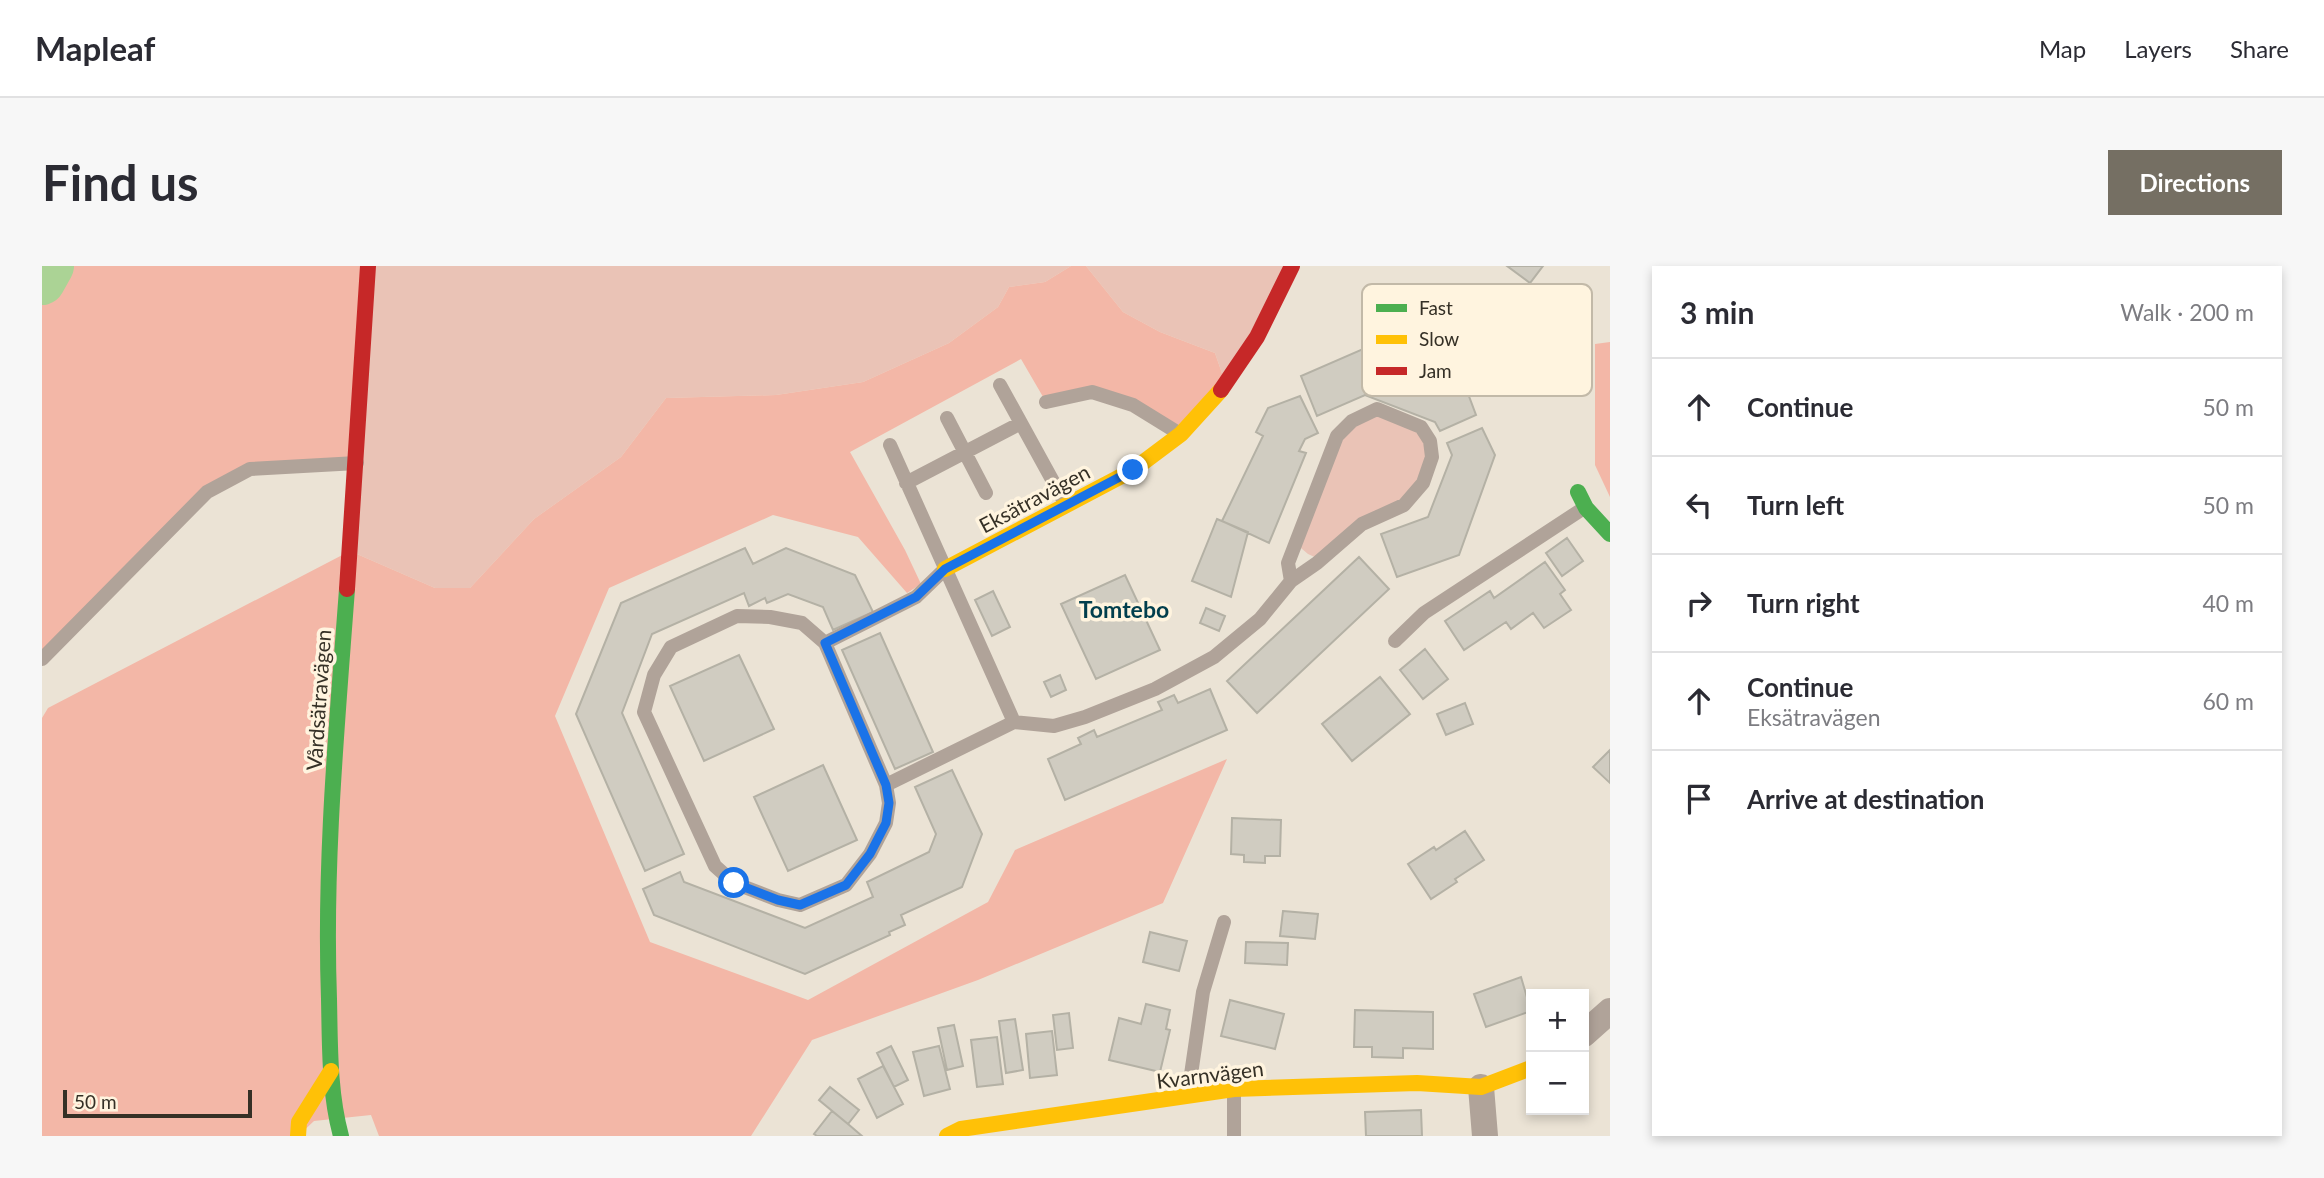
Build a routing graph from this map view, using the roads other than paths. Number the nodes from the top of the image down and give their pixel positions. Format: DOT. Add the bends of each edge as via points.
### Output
graph roads {
  1 [pos="368,266"];
  2 [pos="1292,266"];
  3 [pos="1000,385"];
  4 [pos="1046,402"];
  5 [pos="947,418"];
  6 [pos="1021,423"];
  7 [pos="1181,434"];
  8 [pos="890,445"];
  9 [pos="965,452"];
  10 [pos="357,463"];
  11 [pos="906,483"];
  12 [pos="1578,492"];
  13 [pos="985,493"];
  14 [pos="1066,505"];
  15 [pos="1586,508"];
  16 [pos="1610,534"];
  17 [pos="945,569"];
  18 [pos="1291,581"];
  19 [pos="1395,641"];
  20 [pos="825,643"];
  21 [pos="42,659"];
  22 [pos="1014,722"];
  23 [pos="886,785"];
  24 [pos="1224,922"];
  25 [pos="1610,1011"];
  26 [pos="1589,1030"];
  27 [pos="1526,1070"];
  28 [pos="331,1071"];
  29 [pos="1481,1087"];
  30 [pos="1234,1090"];
  31 [pos="1188,1097"];
  32 [pos="298,1136"];
  33 [pos="341,1136"];
  34 [pos="947,1136"];
  35 [pos="1234,1136"];
  36 [pos="1485,1136"];
  1 -- 10 [label="street, Vårdsätravägen"];
  2 -- 7 [label="street, Eksätravägen" via="1257,337 1226,384"];
  3 -- 6 [label="lane"];
  4 -- 7 [label="lane" via="1093,392 1133,405"];
  5 -- 9 [label="lane"];
  6 -- 9 [label="lane"];
  6 -- 14 [label="lane"];
  7 -- 14 [label="street, Eksätravägen" via="1133,470"];
  8 -- 11 [label="lane"];
  9 -- 11 [label="lane"];
  9 -- 13 [label="lane"];
  10 -- 21 [label="lane" via="250,469 207,492"];
  10 -- 28 [label="street, Vårdsätravägen" via="332,792 327,954"];
  11 -- 17 [label="lane"];
  12 -- 15 [label="street"];
  14 -- 17 [label="street, Eksätravägen"];
  15 -- 16 [label="street"];
  15 -- 19 [label="lane" via="1424,613"];
  17 -- 20 [label="lane" via="916,597"];
  17 -- 22 [label="lane"];
  18 -- 18 [label="lane" via="1288,562 1337,436 1352,421 1377,409 1421,427 1430,441 1432,457 1423,483 1404,505 1362,523"];
  18 -- 22 [label="lane" via="1260,619 1214,657 1155,689 1054,726"];
  20 -- 23 [label="lane"];
  20 -- 23 [label="lane" via="802,623 737,616 671,647 654,675 644,712 715,866 734,883 778,900 800,905 846,885 886,823"];
  22 -- 23 [label="lane"];
  24 -- 31 [label="lane" via="1203,992"];
  25 -- 26 [label="street"];
  27 -- 29 [label="street"];
  28 -- 32 [label="street" via="299,1122"];
  28 -- 33 [label="street, Vårdsätravägen"];
  29 -- 30 [label="street, Kvarnvägen" via="1417,1083"];
  29 -- 36 [label="street"];
  30 -- 31 [label="street, Kvarnvägen"];
  30 -- 35 [label="lane"];
  31 -- 34 [label="street, Kvarnvägen" via="961,1129"];
}
